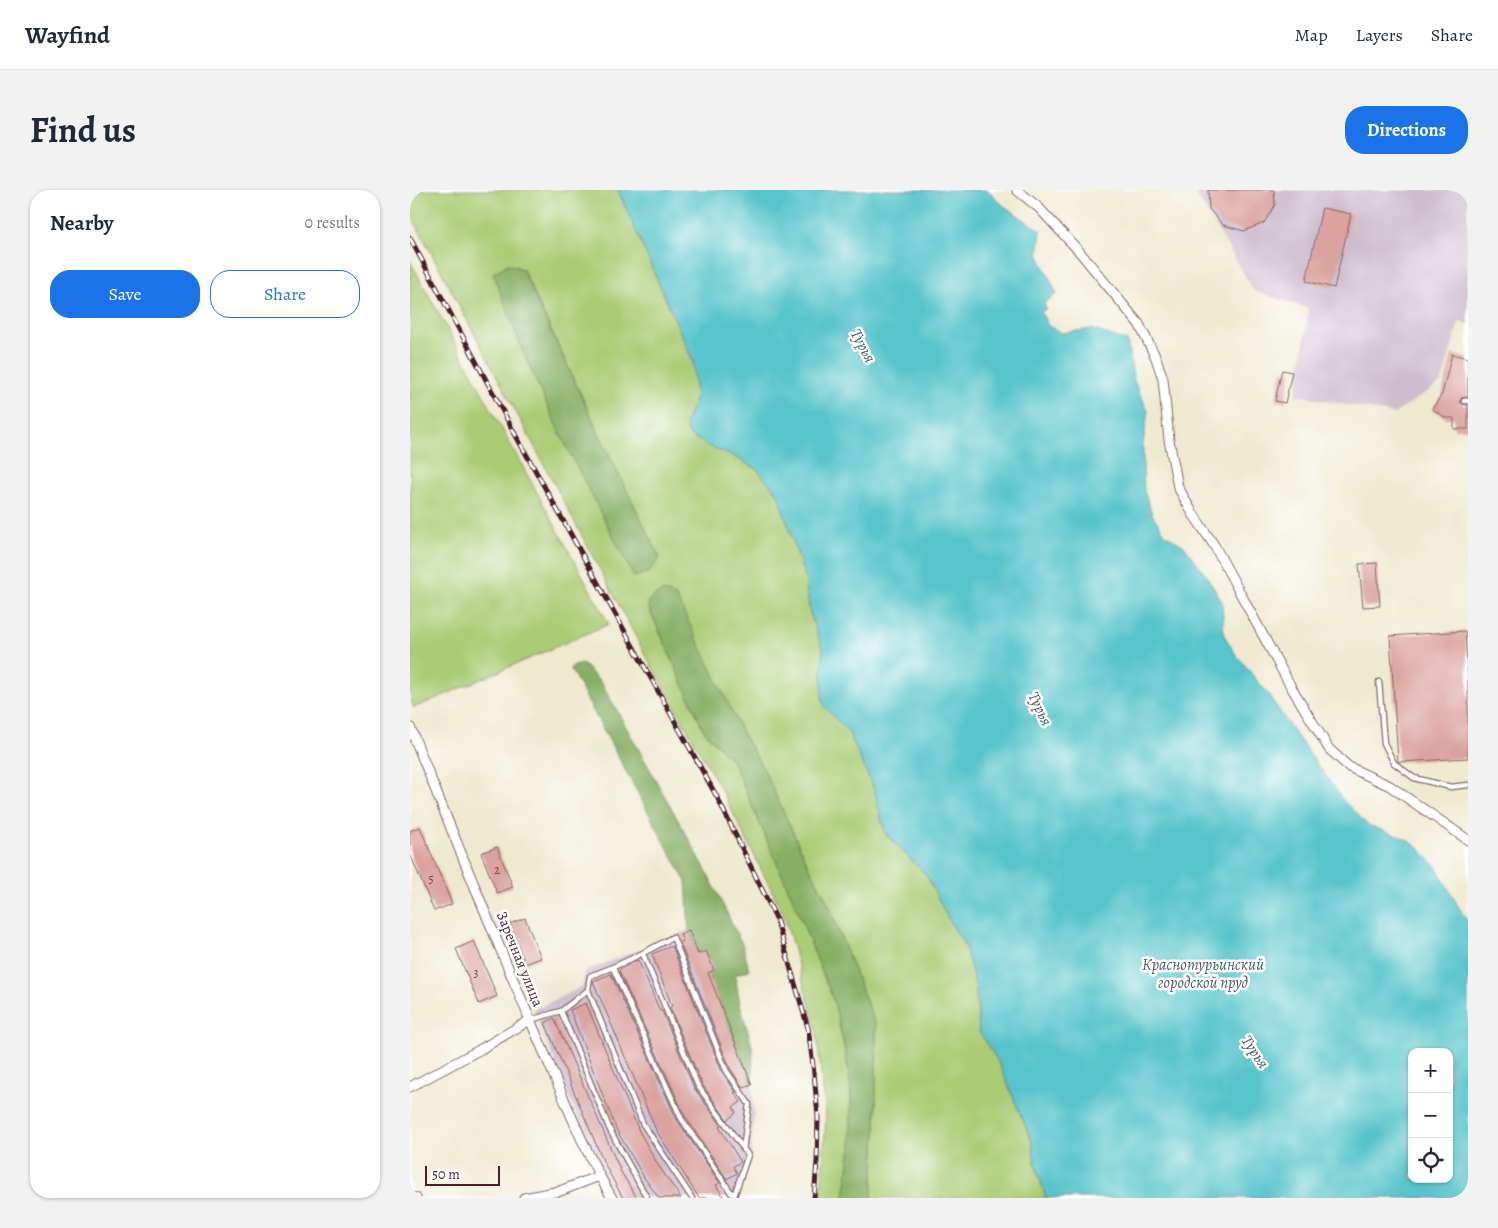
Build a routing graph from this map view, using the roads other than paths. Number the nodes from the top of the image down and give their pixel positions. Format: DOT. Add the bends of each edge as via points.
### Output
graph roads {
  1 [pos="1017,190"];
  2 [pos="1379,682"];
  3 [pos="410,728"];
  4 [pos="1468,785"];
  5 [pos="1468,840"];
  6 [pos="643,954"];
  7 [pos="613,968"];
  8 [pos="588,990"];
  9 [pos="561,1010"];
  10 [pos="530,1020"];
  11 [pos="410,1087"];
  12 [pos="742,1150"];
  13 [pos="599,1176"];
  14 [pos="410,1197"];
  15 [pos="734,1197"];
  16 [pos="416,1198"];
  17 [pos="524,1198"];
  18 [pos="612,1198"];
  19 [pos="648,1198"];
  20 [pos="692,1198"];
  1 -- 5 [label="street" via="1039,208 1078,250 1139,324 1163,379 1178,487 1329,749 1350,767 1390,786"];
  2 -- 4 [label="lane" via="1384,743 1394,764 1414,778 1450,787"];
  3 -- 10 [label="street, Заречная улица"];
  6 -- 7 [label="lane"];
  6 -- 12 [label="lane" via="698,1086"];
  6 -- 12 [label="lane" via="673,937 726,1070 749,1104"];
  7 -- 8 [label="lane" via="590,976"];
  7 -- 15 [label="lane" via="681,1118"];
  8 -- 9 [label="lane"];
  8 -- 20 [label="lane" via="643,1124"];
  9 -- 10 [label="lane"];
  9 -- 19 [label="lane" via="610,1130"];
  10 -- 11 [label="street"];
  10 -- 13 [label="street, Заречная улица"];
  12 -- 15 [label="lane" via="748,1155"];
  13 -- 17 [label="street" via="560,1191"];
  13 -- 18 [label="street, Заречная улица"];
  14 -- 16 [label="street"];
}
